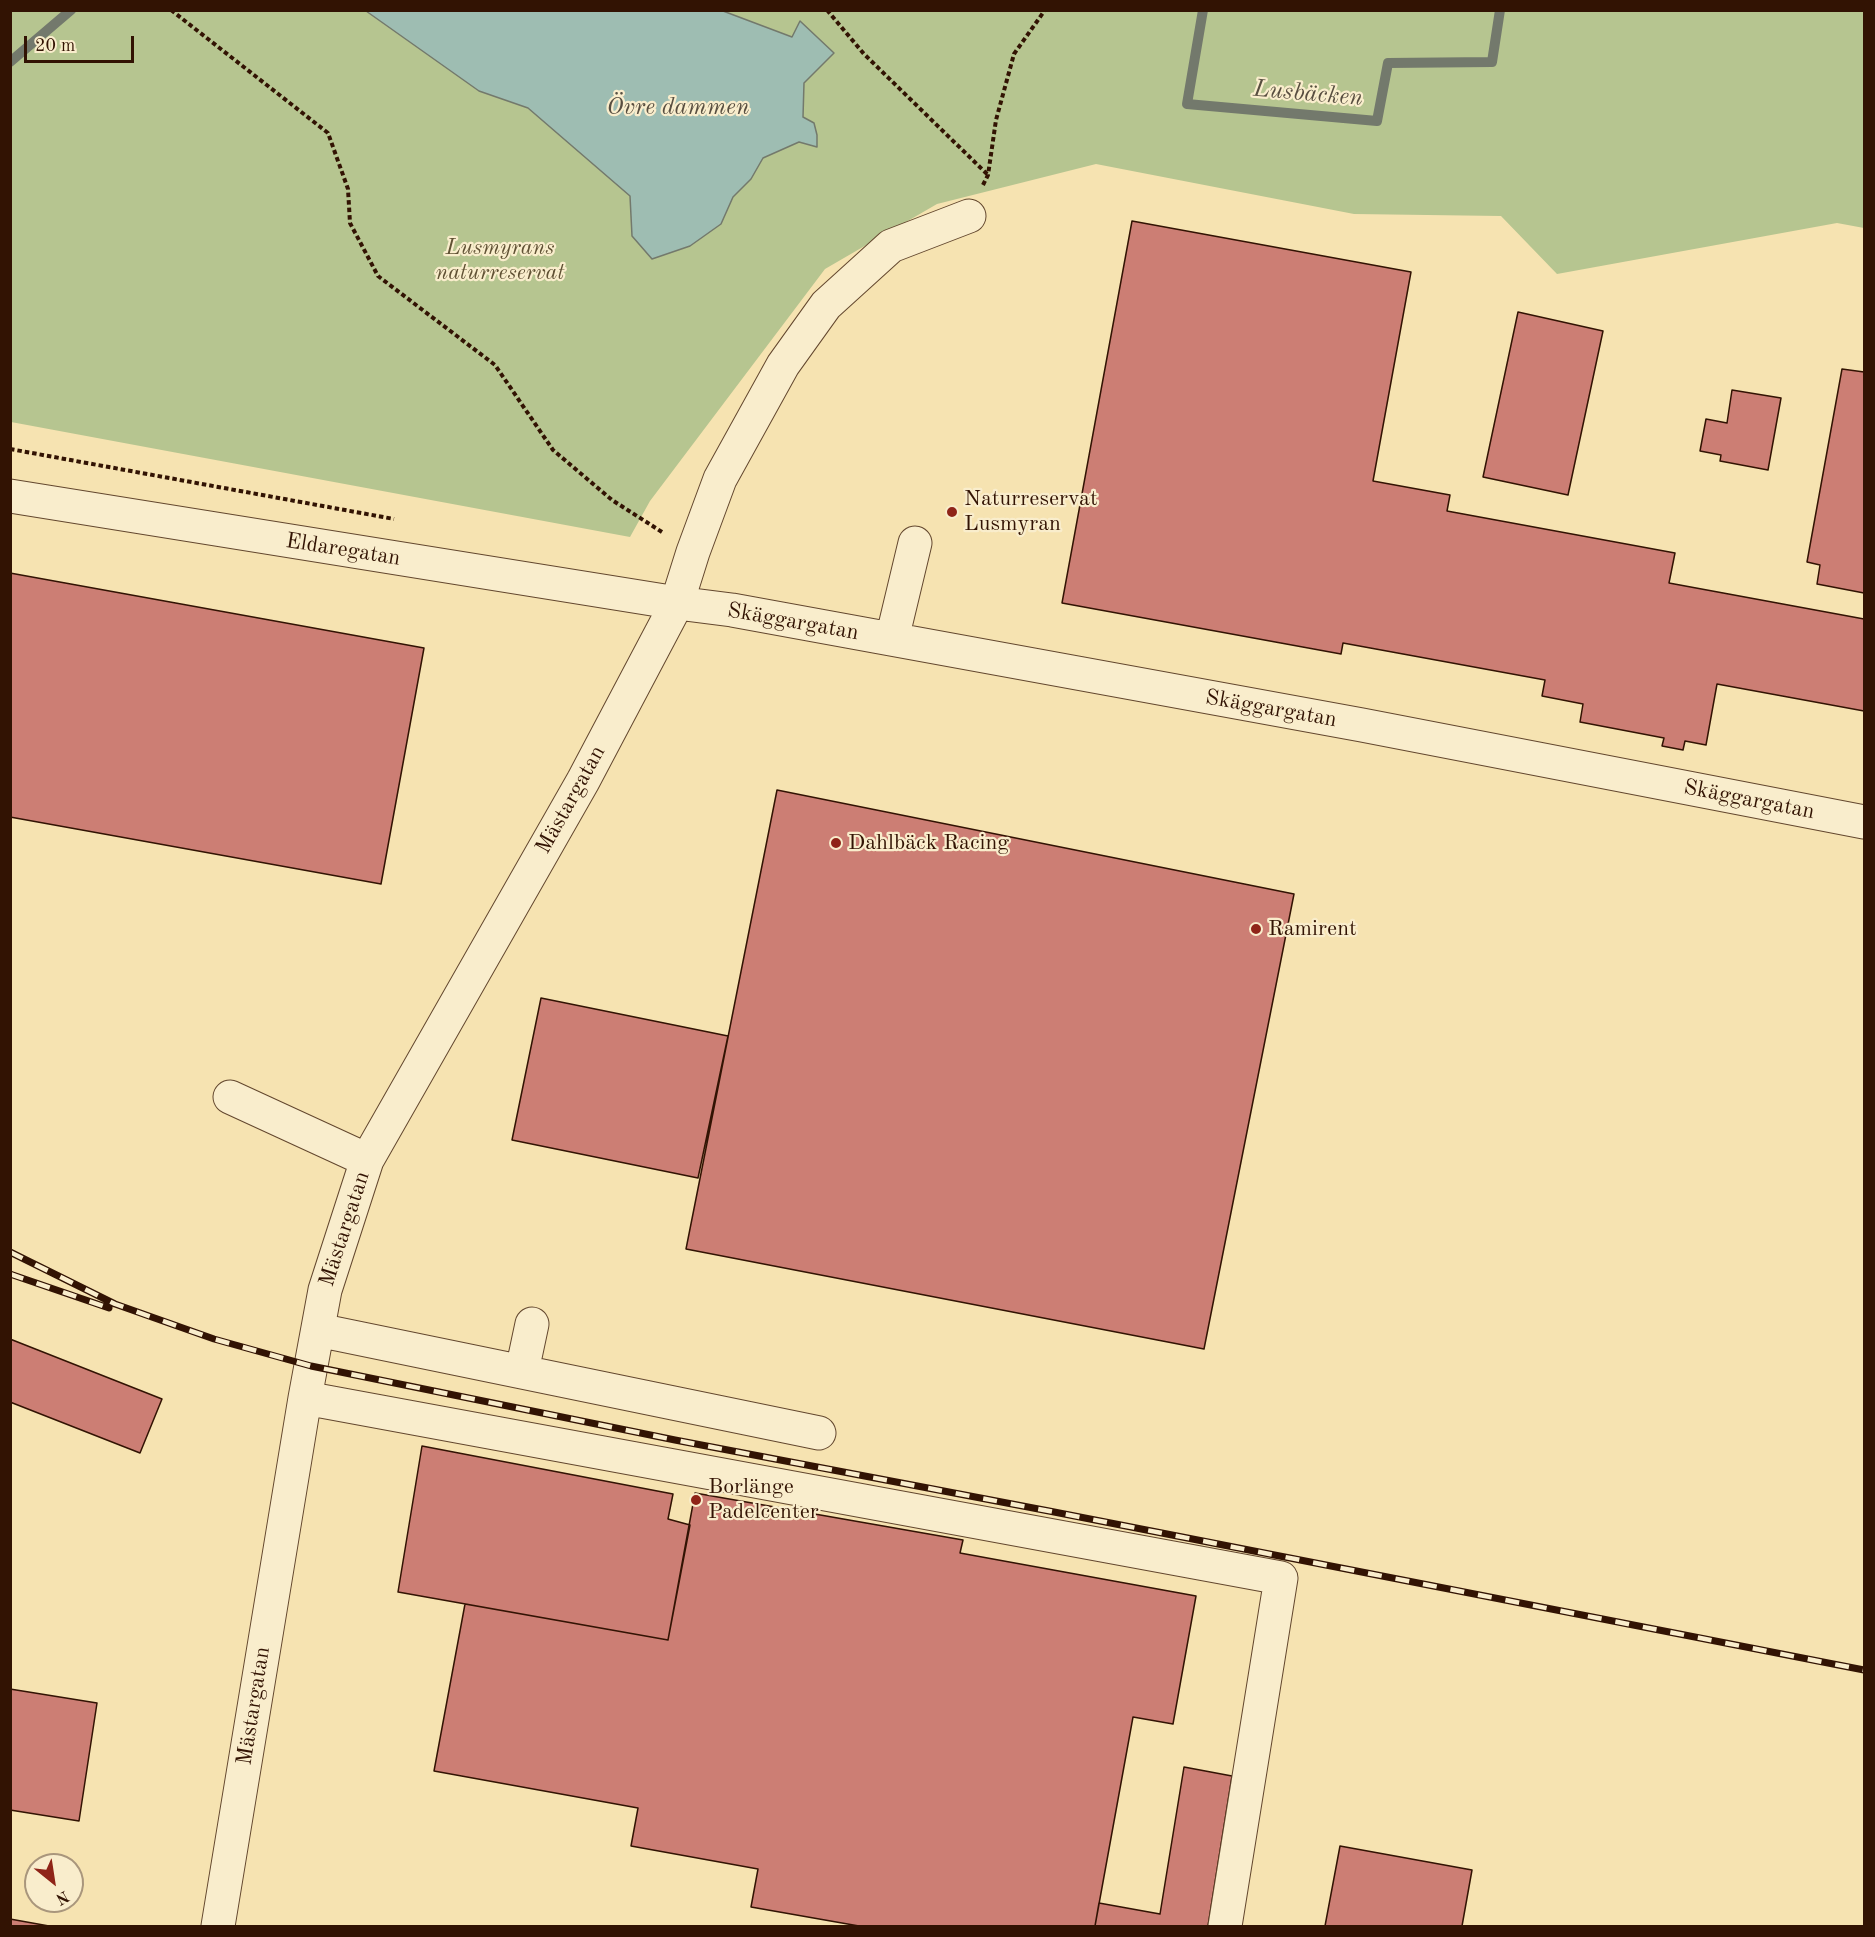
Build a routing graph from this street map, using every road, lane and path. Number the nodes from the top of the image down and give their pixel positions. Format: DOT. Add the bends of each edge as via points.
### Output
graph roads {
  1 [pos="171,10"];
  2 [pos="827,10"];
  3 [pos="1044,10"];
  4 [pos="969,216"];
  5 [pos="10,449"];
  6 [pos="10,496"];
  7 [pos="394,519"];
  8 [pos="915,543"];
  9 [pos="693,552"];
  10 [pos="676,603"];
  11 [pos="892,639"];
  12 [pos="1864,822"];
  13 [pos="230,1097"];
  14 [pos="368,1160"];
  15 [pos="532,1324"];
  16 [pos="318,1330"];
  17 [pos="522,1371"];
  18 [pos="305,1398"];
  19 [pos="819,1433"];
  20 [pos="218,1926"];
  21 [pos="1225,1926"];
  1 -- 9 [label="path" via="328,134 348,189 350,223 378,276 495,364 553,450 612,500"];
  2 -- 3 [label="path" via="864,54 988,175 996,120 1014,54"];
  4 -- 9 [label="street, Mästargatan" via="891,246 826,305 783,365 720,479"];
  5 -- 7 [label="path"];
  6 -- 10 [label="street, Eldaregatan"];
  8 -- 11 [label="street"];
  9 -- 10 [label="street, Mästargatan"];
  10 -- 11 [label="street, Skäggargatan"];
  10 -- 14 [label="street, Mästargatan" via="583,781"];
  11 -- 12 [label="street, Skäggargatan"];
  13 -- 14 [label="street"];
  14 -- 16 [label="street, Mästargatan" via="325,1290"];
  15 -- 17 [label="street"];
  16 -- 17 [label="street"];
  16 -- 18 [label="street, Mästargatan"];
  17 -- 19 [label="street"];
  18 -- 20 [label="street, Mästargatan"];
  18 -- 21 [label="street" via="1281,1578"];
}
